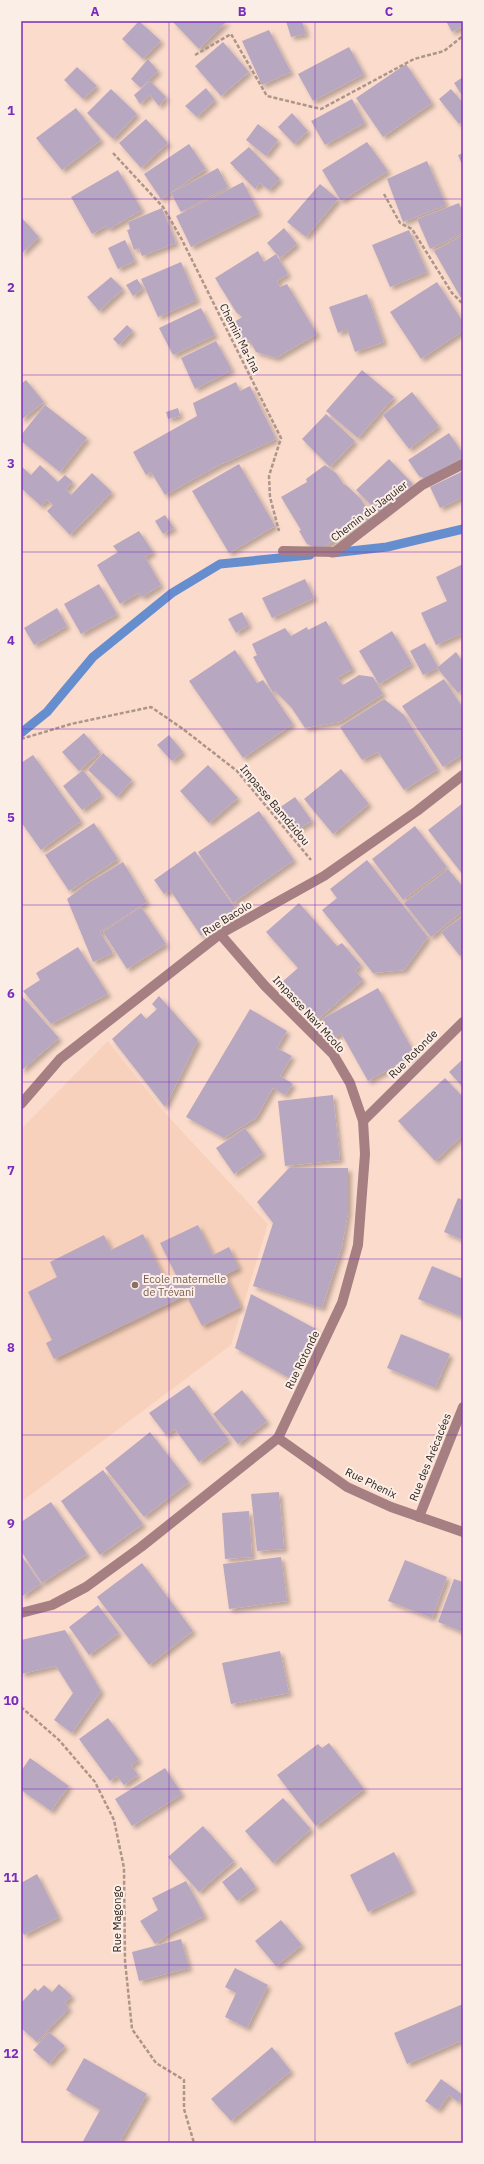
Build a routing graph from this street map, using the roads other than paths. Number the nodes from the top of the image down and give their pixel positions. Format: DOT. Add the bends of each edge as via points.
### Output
graph roads {
  1 [pos="463,464"];
  2 [pos="283,551"];
  3 [pos="463,775"];
  4 [pos="220,934"];
  5 [pos="463,1022"];
  6 [pos="21,1104"];
  7 [pos="363,1120"];
  8 [pos="463,1406"];
  9 [pos="278,1438"];
  10 [pos="419,1517"];
  11 [pos="463,1532"];
  12 [pos="21,1613"];
  1 -- 2 [label="street, Chemin du Jaquier" via="422,485 335,552"];
  3 -- 4 [label="street, Rue Bacolo" via="417,811 324,876"];
  4 -- 6 [label="street, Rue Bacolo" via="60,1059"];
  4 -- 7 [label="street, Impasse Navi Mcolo" via="265,986 333,1054 350,1083"];
  5 -- 7 [label="street, Rue Rotonde"];
  7 -- 9 [label="street, Rue Rotonde" via="365,1154 358,1245 342,1302"];
  8 -- 10 [label="street, Rue des Arécacées"];
  9 -- 10 [label="street, Rue Phenix" via="346,1487"];
  9 -- 12 [label="street, Rue Rotonde" via="86,1587 52,1605"];
  10 -- 11 [label="street, Rue Phenix"];
}
